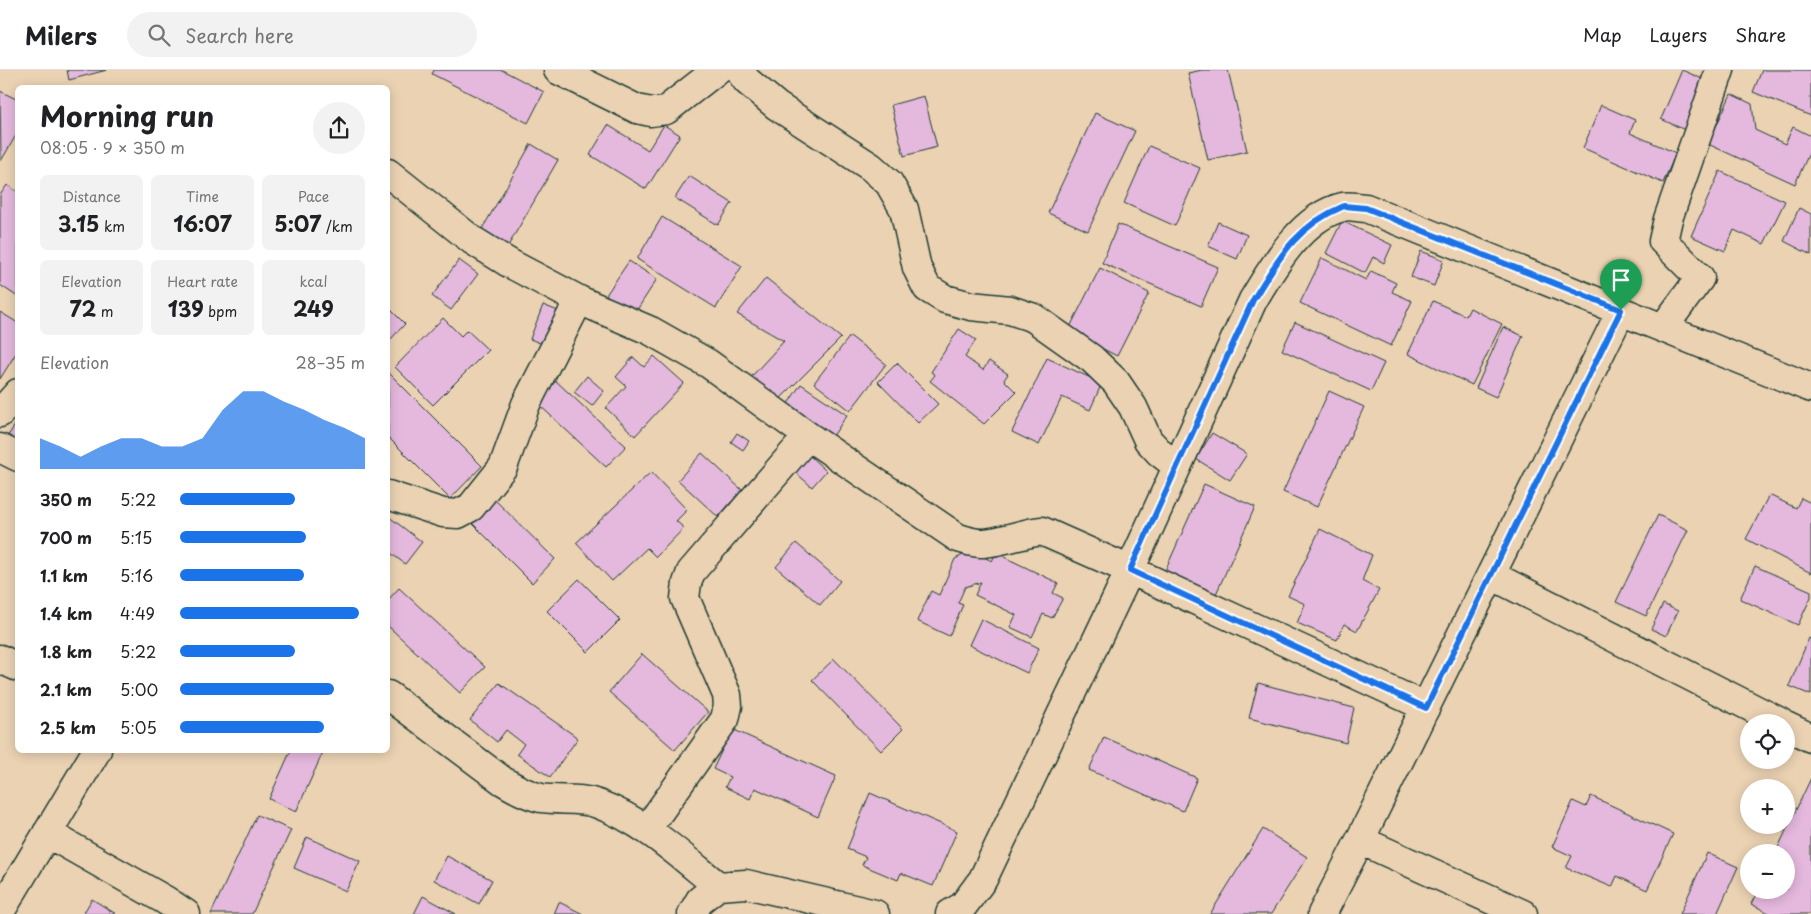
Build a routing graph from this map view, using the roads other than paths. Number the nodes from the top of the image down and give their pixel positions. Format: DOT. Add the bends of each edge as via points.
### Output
graph roads {
  1 [pos="558,70"];
  2 [pos="718,70"];
  3 [pos="738,70"];
  4 [pos="1720,70"];
  5 [pos="390,175"];
  6 [pos="579,300"];
  7 [pos="1621,310"];
  8 [pos="1663,328"];
  9 [pos="1811,388"];
  10 [pos="15,396"];
  11 [pos="0,413"];
  12 [pos="808,436"];
  13 [pos="0,448"];
  14 [pos="15,456"];
  15 [pos="1177,466"];
  16 [pos="390,496"];
  17 [pos="1130,570"];
  18 [pos="1491,575"];
  19 [pos="0,659"];
  20 [pos="15,666"];
  21 [pos="390,697"];
  22 [pos="1426,708"];
  23 [pos="1764,714"];
  24 [pos="1795,730"];
  25 [pos="1811,738"];
  26 [pos="95,753"];
  27 [pos="647,829"];
  28 [pos="47,833"];
  29 [pos="1360,840"];
  30 [pos="718,886"];
  31 [pos="0,912"];
  32 [pos="186,914"];
  33 [pos="692,914"];
  34 [pos="875,914"];
  35 [pos="950,914"];
  36 [pos="1322,914"];
  37 [pos="1523,914"];
  1 -- 2 [label="street" via="637,109 651,112 666,110"];
  3 -- 15 [label="street" via="777,106 871,166 889,182 904,209 917,268 926,288 945,299 971,306 1010,310 1034,318 1086,354 1116,382 1133,406 1148,440"];
  4 -- 8 [label="street" via="1668,218 1663,241 1700,278"];
  5 -- 6 [label="street" via="472,240"];
  6 -- 12 [label="street" via="651,331 709,364"];
  6 -- 16 [label="street" via="526,404 503,467 470,507 458,514 443,513"];
  7 -- 8 [label="street"];
  7 -- 15 [label="street" via="1366,208 1344,206 1326,214 1297,236 1276,262 1253,300"];
  7 -- 18 [label="street"];
  8 -- 9 [label="street"];
  10 -- 11 [label="street"];
  12 -- 17 [label="street" via="958,538 983,543 1042,531"];
  12 -- 27 [label="street" via="692,572 687,583 685,598 727,695 728,706 725,719"];
  13 -- 14 [label="street"];
  15 -- 17 [label="street"];
  17 -- 22 [label="street"];
  17 -- 35 [label="street" via="983,879 963,906"];
  18 -- 22 [label="street"];
  18 -- 23 [label="street"];
  19 -- 20 [label="street"];
  21 -- 27 [label="street" via="474,761 521,791 541,798 585,800 599,804"];
  22 -- 29 [label="street"];
  24 -- 25 [label="street"];
  26 -- 28 [label="street"];
  27 -- 30 [label="street"];
  28 -- 31 [label="street"];
  28 -- 32 [label="street"];
  29 -- 36 [label="street"];
  29 -- 37 [label="street"];
  30 -- 33 [label="street" via="700,900"];
  30 -- 34 [label="street" via="746,884"];
}
